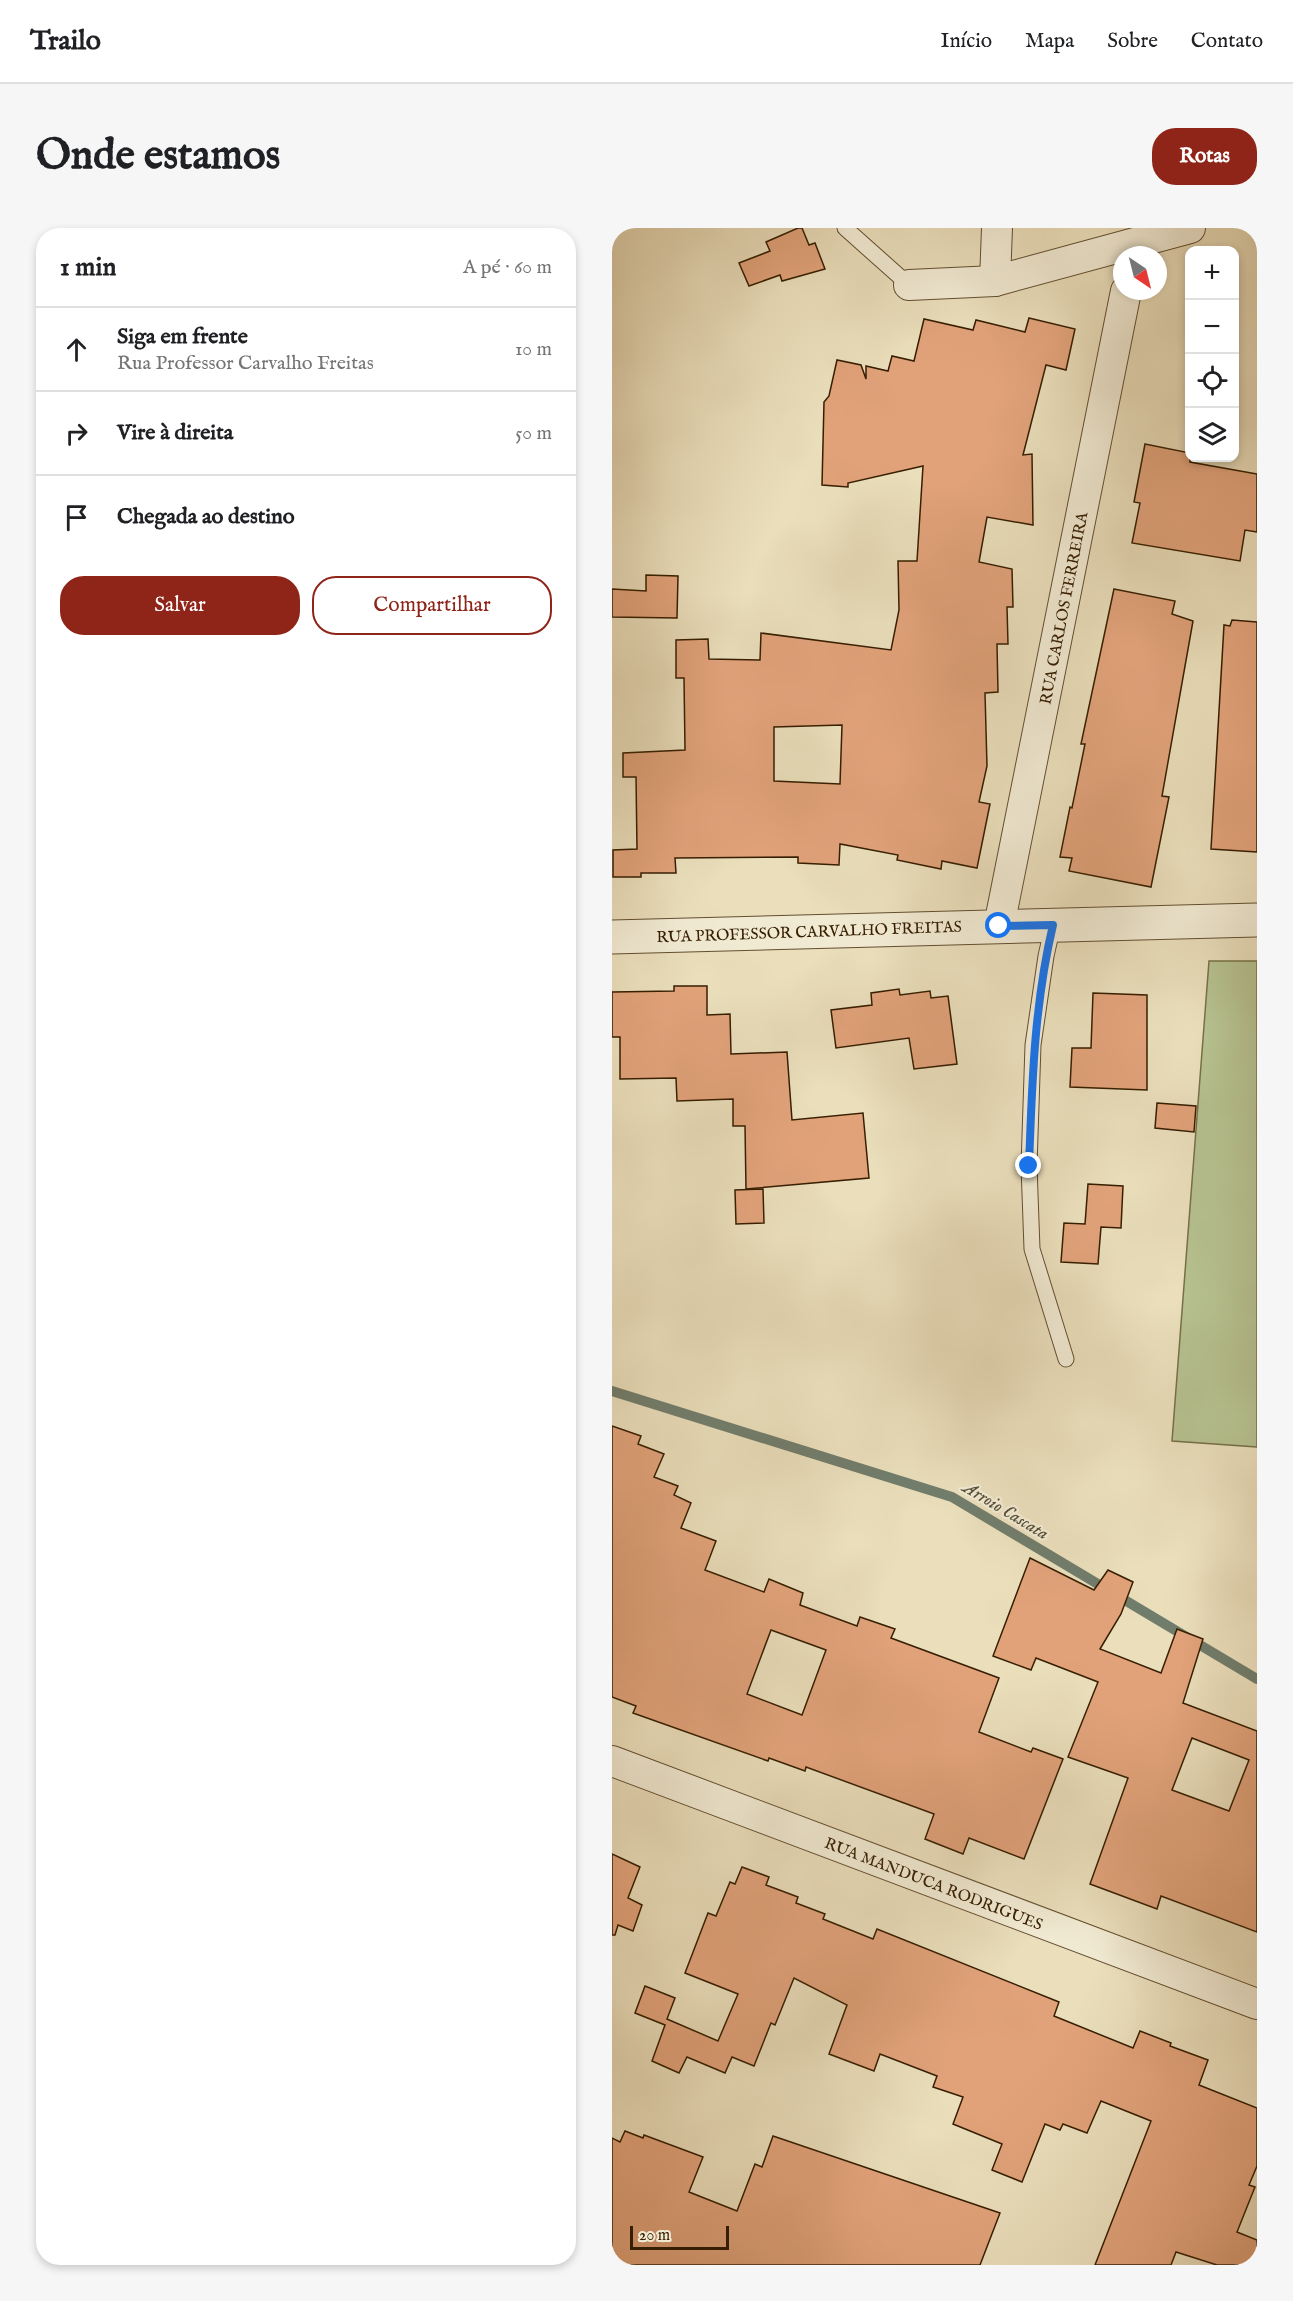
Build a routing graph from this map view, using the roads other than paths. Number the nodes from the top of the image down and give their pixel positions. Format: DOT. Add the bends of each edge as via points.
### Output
graph roads {
  1 [pos="844,228"];
  2 [pos="997,228"];
  3 [pos="1190,228"];
  4 [pos="1136,241"];
  5 [pos="995,281"];
  6 [pos="909,285"];
  7 [pos="1124,300"];
  8 [pos="1257,920"];
  9 [pos="1053,925"];
  10 [pos="999,926"];
  11 [pos="612,937"];
  12 [pos="1066,1359"];
  13 [pos="612,1761"];
  14 [pos="1257,2004"];
  1 -- 6 [label="lane"];
  2 -- 5 [label="street"];
  3 -- 4 [label="street"];
  4 -- 5 [label="street"];
  5 -- 6 [label="street"];
  7 -- 10 [label="street, RUA CARLOS FERREIRA"];
  8 -- 9 [label="street, RUA PROFESSOR CARVALHO FREITAS"];
  9 -- 10 [label="street, RUA PROFESSOR CARVALHO FREITAS"];
  9 -- 12 [label="lane" via="1033,1045 1029,1166 1032,1249"];
  10 -- 11 [label="street, RUA PROFESSOR CARVALHO FREITAS"];
  13 -- 14 [label="street, RUA MANDUCA RODRIGUES"];
}
